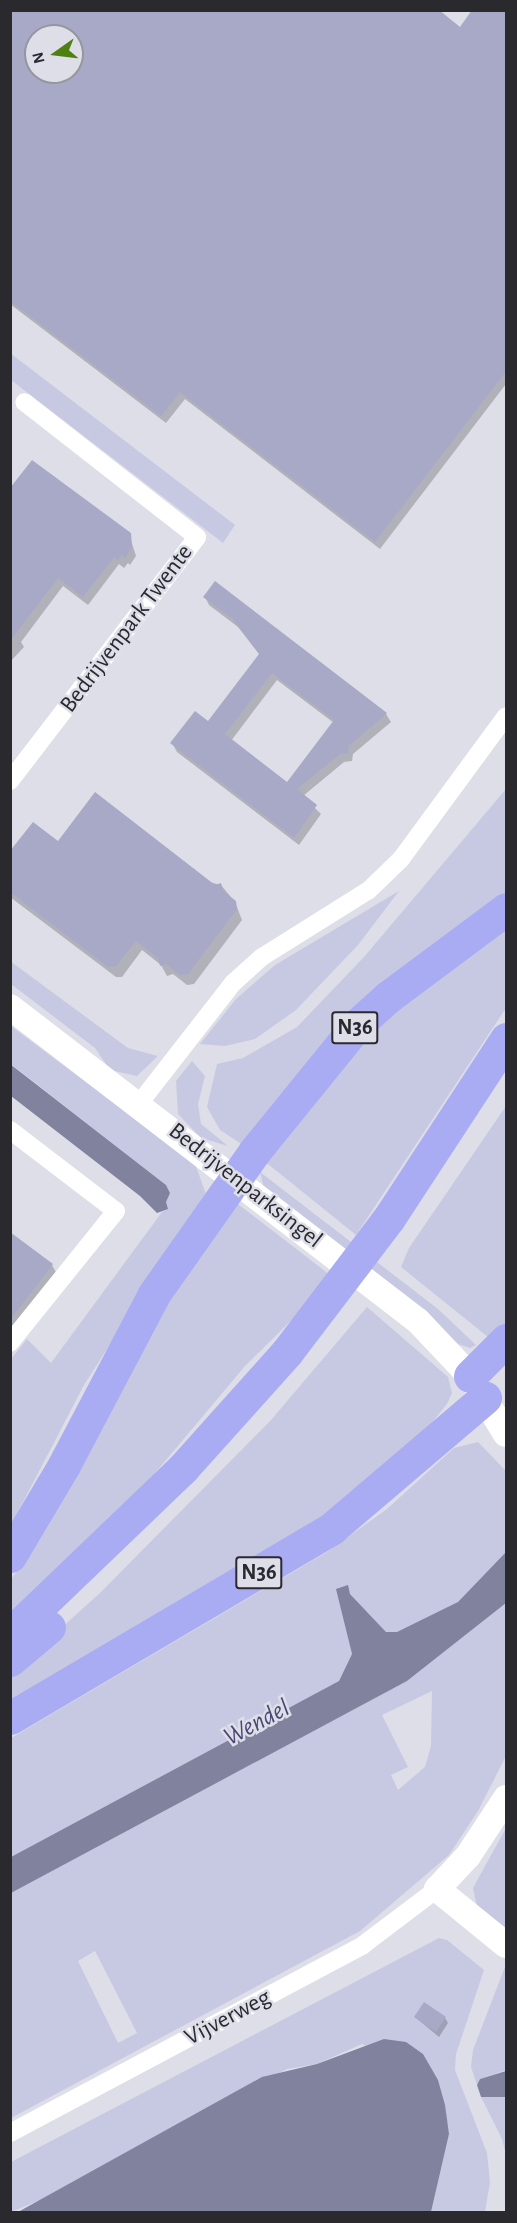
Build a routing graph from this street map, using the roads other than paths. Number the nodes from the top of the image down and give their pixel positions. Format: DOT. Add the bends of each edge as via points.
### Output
graph roads {
  1 [pos="24,402"];
  2 [pos="507,716"];
  3 [pos="10,781"];
  4 [pos="507,909"];
  5 [pos="10,1007"];
  6 [pos="507,1039"];
  7 [pos="507,1080"];
  8 [pos="138,1105"];
  9 [pos="10,1130"];
  10 [pos="235,1179"];
  11 [pos="398,1225"];
  12 [pos="332,1312"];
  13 [pos="507,1340"];
  14 [pos="10,1343"];
  15 [pos="478,1387"];
  16 [pos="507,1434"];
  17 [pos="10,1556"];
  18 [pos="10,1634"];
  19 [pos="10,1660"];
  20 [pos="10,1718"];
  21 [pos="507,1798"];
  22 [pos="437,1889"];
  23 [pos="507,1945"];
  24 [pos="10,2133"];
  1 -- 3 [label="street, Bedrijvenpark Twente" via="197,537"];
  2 -- 8 [label="street" via="401,859 369,890 262,957 233,983"];
  4 -- 10 [label="highway, N36" via="388,997 358,1024"];
  5 -- 8 [label="main road, Bedrijvenparksingel"];
  6 -- 11 [label="highway"];
  7 -- 11 [label="highway"];
  8 -- 10 [label="main road, Bedrijvenparksingel"];
  9 -- 14 [label="street" via="116,1211"];
  10 -- 15 [label="main road, Bedrijvenparksingel" via="418,1321"];
  10 -- 17 [label="highway, N36" via="154,1294 64,1465"];
  11 -- 12 [label="highway"];
  12 -- 18 [label="highway" via="183,1468"];
  12 -- 19 [label="highway" via="163,1521"];
  13 -- 15 [label="highway, N36"];
  15 -- 16 [label="main road"];
  15 -- 20 [label="highway, N36" via="332,1528"];
  21 -- 22 [label="main road, Vijverweg" via="468,1856"];
  22 -- 23 [label="main road"];
  22 -- 24 [label="street, Vijverweg" via="363,1945"];
}
